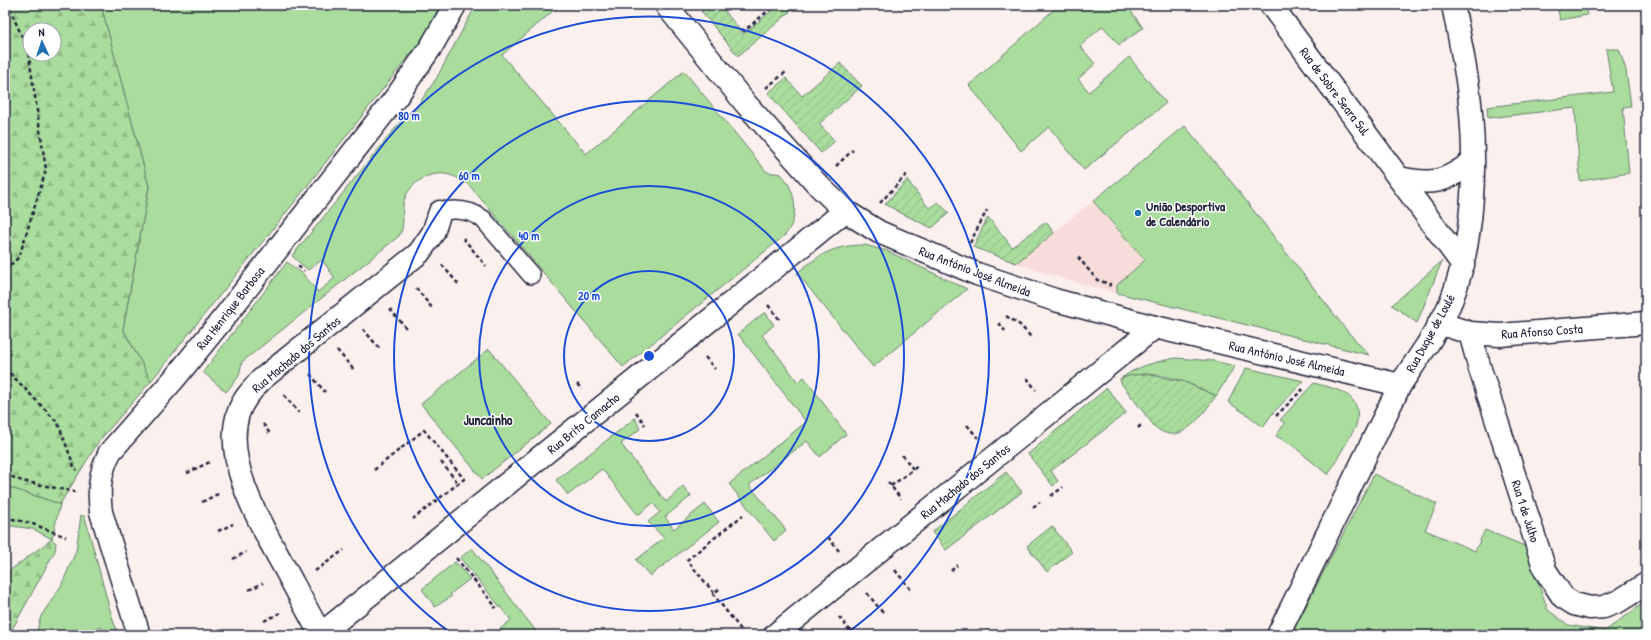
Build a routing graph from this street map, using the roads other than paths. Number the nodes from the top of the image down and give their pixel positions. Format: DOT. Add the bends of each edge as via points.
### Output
graph roads {
  1 [pos="455,5"];
  2 [pos="666,5"];
  3 [pos="1271,5"];
  4 [pos="1453,5"];
  5 [pos="1472,162"];
  6 [pos="1399,178"];
  7 [pos="845,211"];
  8 [pos="440,212"];
  9 [pos="1464,264"];
  10 [pos="531,275"];
  11 [pos="1439,323"];
  12 [pos="1646,323"];
  13 [pos="1155,327"];
  14 [pos="1470,333"];
  15 [pos="1400,385"];
  16 [pos="1646,584"];
  17 [pos="140,635"];
  18 [pos="321,635"];
  19 [pos="775,635"];
  20 [pos="1278,635"];
  1 -- 17 [label="street, Rua Henrique Barbosa" via="431,47 397,96 221,321 110,452 104,464 98,496"];
  2 -- 7 [label="street, Rua António José Almeida" via="788,153"];
  3 -- 6 [label="street, Rua de Sobre Seara Sul"];
  4 -- 5 [label="street, Rua Duque de Loulé" via="1465,64 1471,113"];
  5 -- 6 [label="street" via="1441,181 1419,182"];
  5 -- 9 [label="street, Rua Duque de Loulé" via="1471,216"];
  6 -- 9 [label="street, Rua de Sobre Seara Sul"];
  7 -- 13 [label="street, Rua António José Almeida" via="879,232 988,279"];
  7 -- 18 [label="street, Rua Brito Camacho"];
  8 -- 10 [label="lane" via="459,210 476,214"];
  8 -- 18 [label="street, Rua Machado dos Santos" via="432,235 419,253 262,379 250,392 238,414 235,447 244,484 266,534"];
  9 -- 11 [label="street, Rua Duque de Loulé" via="1452,298"];
  11 -- 14 [label="street, Rua Afonso Costa"];
  11 -- 15 [label="street, Rua Duque de Loulé"];
  12 -- 14 [label="street, Rua Afonso Costa" via="1500,335"];
  13 -- 15 [label="street, Rua António José Almeida"];
  13 -- 19 [label="street, Rua Machado dos Santos"];
  14 -- 16 [label="street, Rua 1 de Julho" via="1545,570 1552,584 1563,597 1574,604 1590,608 1604,607 1619,601"];
  15 -- 20 [label="street, Rua Duque de Loulé"];
}
